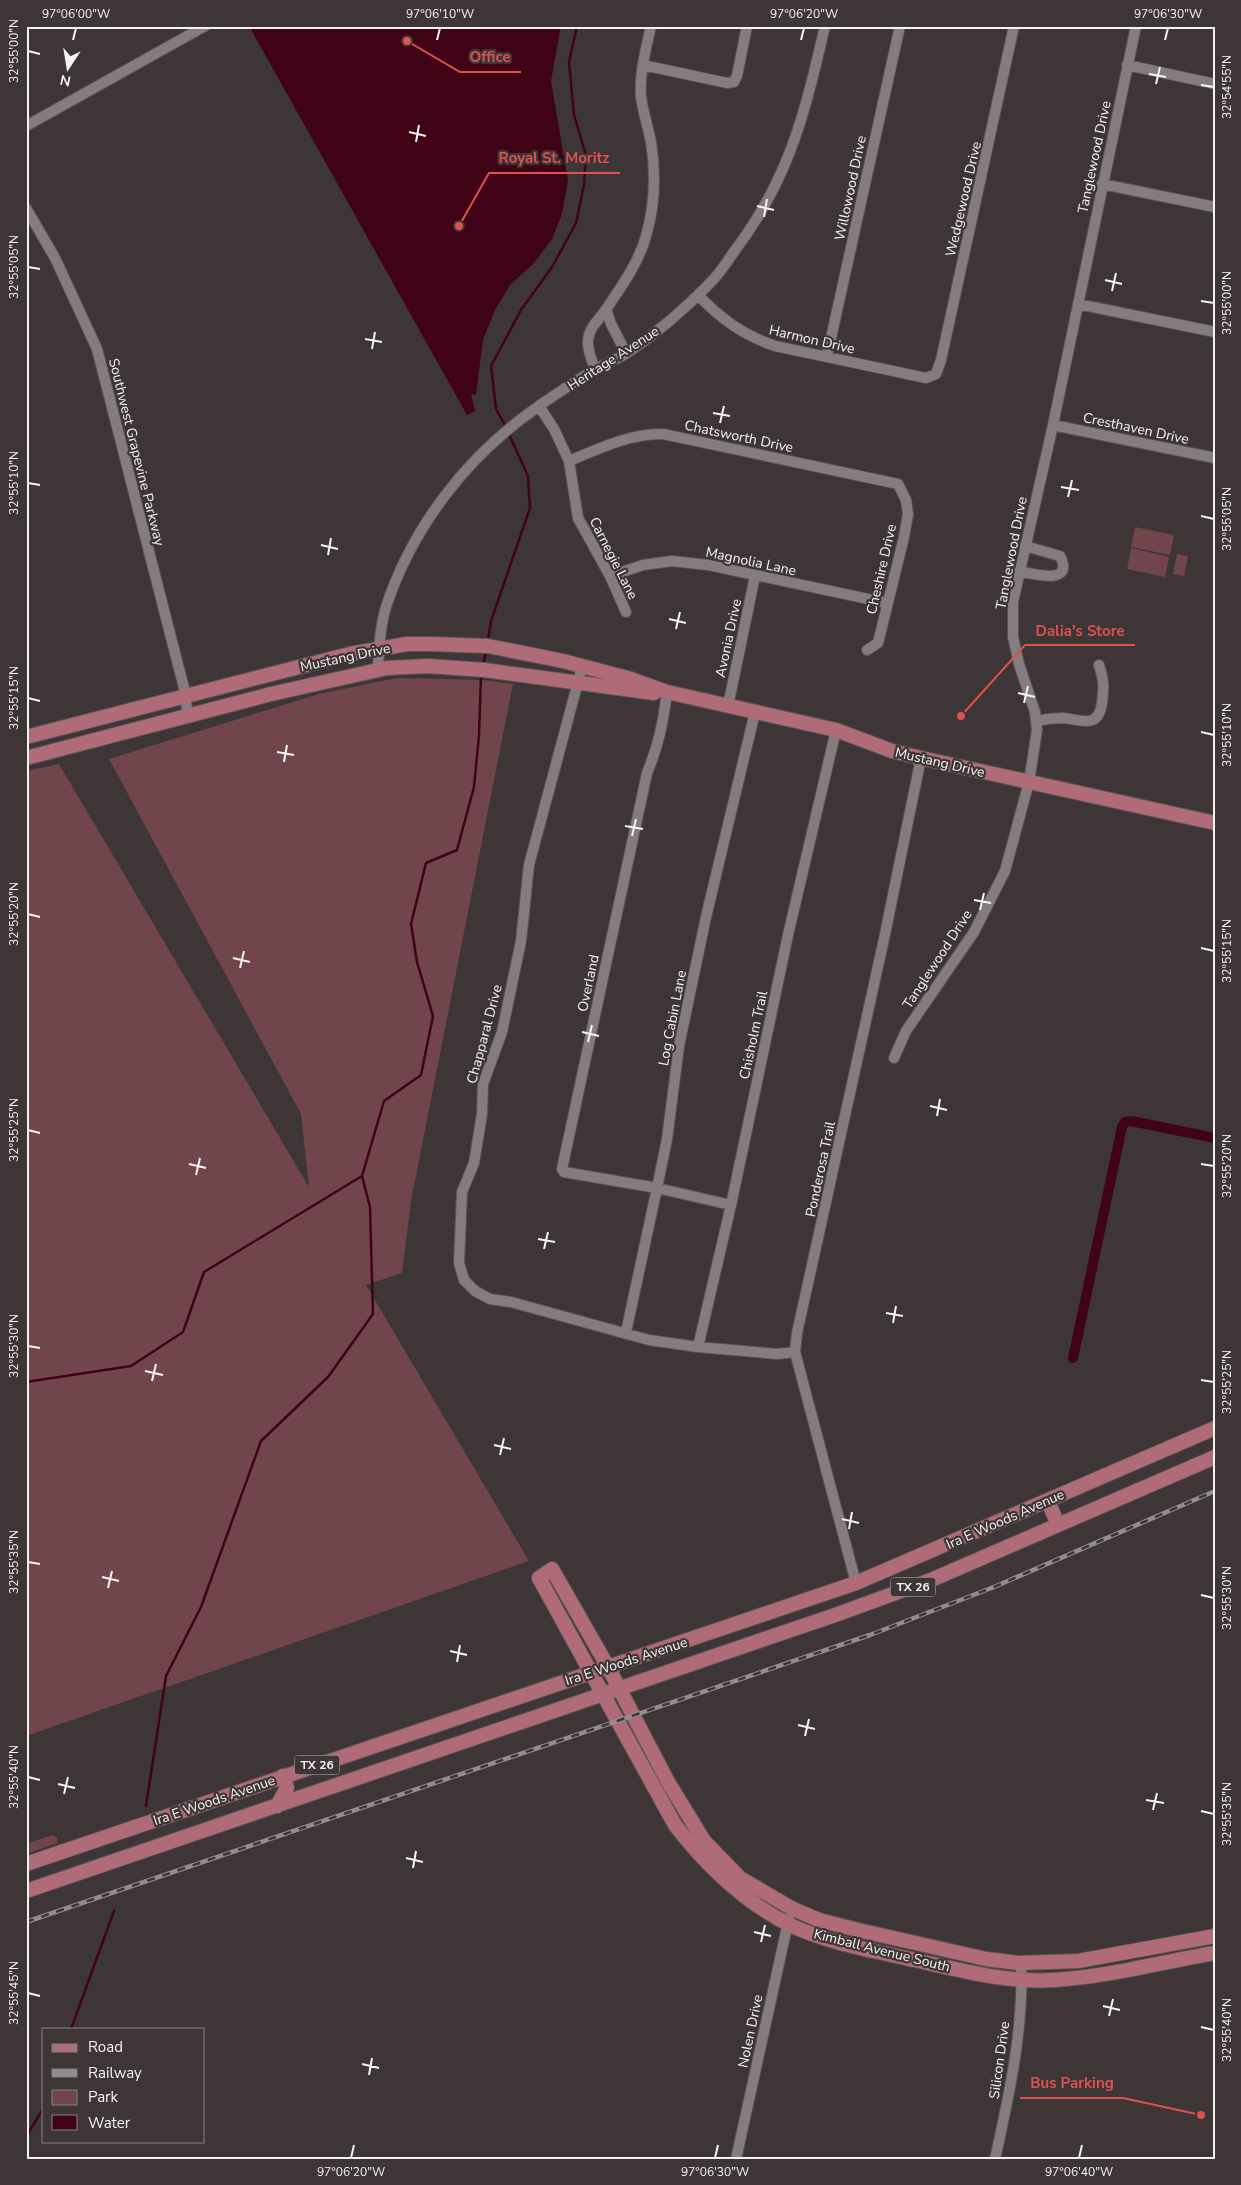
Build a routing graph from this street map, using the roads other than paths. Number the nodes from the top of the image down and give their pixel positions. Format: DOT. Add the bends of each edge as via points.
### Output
graph roads {
  1 [pos="204,26"];
  2 [pos="651,26"];
  3 [pos="747,26"];
  4 [pos="825,26"];
  5 [pos="900,26"];
  6 [pos="1014,26"];
  7 [pos="1136,26"];
  8 [pos="643,65"];
  9 [pos="1127,65"];
  10 [pos="1215,84"];
  11 [pos="26,126"];
  12 [pos="1102,184"];
  13 [pos="1215,207"];
  14 [pos="26,208"];
  15 [pos="698,295"];
  16 [pos="1078,304"];
  17 [pos="606,309"];
  18 [pos="1215,332"];
  19 [pos="626,354"];
  20 [pos="827,356"];
  21 [pos="595,369"];
  22 [pos="934,376"];
  23 [pos="539,406"];
  24 [pos="1053,425"];
  25 [pos="1215,458"];
  26 [pos="569,461"];
  27 [pos="902,490"];
  28 [pos="1025,546"];
  29 [pos="1019,571"];
  30 [pos="610,576"];
  31 [pos="755,576"];
  32 [pos="887,603"];
  33 [pos="626,612"];
  34 [pos="379,648"];
  35 [pos="867,650"];
  36 [pos="1100,665"];
  37 [pos="582,667"];
  38 [pos="378,669"];
  39 [pos="579,682"];
  40 [pos="667,692"];
  41 [pos="186,697"];
  42 [pos="728,706"];
  43 [pos="755,712"];
  44 [pos="188,716"];
  45 [pos="1036,721"];
  46 [pos="836,730"];
  47 [pos="26,737"];
  48 [pos="26,758"];
  49 [pos="921,758"];
  50 [pos="1029,782"];
  51 [pos="1215,823"];
  52 [pos="894,1058"];
  53 [pos="657,1188"];
  54 [pos="731,1205"];
  55 [pos="626,1332"];
  56 [pos="698,1347"];
  57 [pos="794,1352"];
  58 [pos="1215,1428"];
  59 [pos="1215,1457"];
  60 [pos="1048,1501"];
  61 [pos="1058,1525"];
  62 [pos="856,1583"];
  63 [pos="608,1667"];
  64 [pos="590,1673"];
  65 [pos="619,1688"];
  66 [pos="602,1695"];
  67 [pos="283,1776"];
  68 [pos="278,1806"];
  69 [pos="698,1844"];
  70 [pos="26,1864"];
  71 [pos="26,1890"];
  72 [pos="791,1908"];
  73 [pos="788,1923"];
  74 [pos="1215,1936"];
  75 [pos="1192,1940"];
  76 [pos="1215,1953"];
  77 [pos="1196,1956"];
  78 [pos="1021,1963"];
  79 [pos="1022,1980"];
  80 [pos="736,2159"];
  81 [pos="995,2159"];
  1 -- 11 [label="street"];
  2 -- 8 [label="street"];
  3 -- 8 [label="street" via="734,82"];
  4 -- 15 [label="street, Heritage Avenue" via="807,103 780,178 748,233"];
  5 -- 20 [label="street, Willowood Drive"];
  6 -- 22 [label="street, Wedgewood Drive" via="941,360"];
  7 -- 9 [label="street, Tanglewood Drive"];
  8 -- 17 [label="street" via="641,97 655,180 652,207 642,251"];
  9 -- 10 [label="street"];
  9 -- 12 [label="street, Tanglewood Drive"];
  12 -- 13 [label="street"];
  12 -- 16 [label="street, Tanglewood Drive"];
  14 -- 41 [label="street, Southwest Grapevine Parkway" via="55,258 97,349"];
  15 -- 19 [label="street, Heritage Avenue"];
  15 -- 20 [label="street, Harmon Drive" via="718,316 753,338 774,346"];
  16 -- 18 [label="street"];
  16 -- 24 [label="street, Tanglewood Drive"];
  17 -- 19 [label="street"];
  17 -- 21 [label="street" via="590,329 588,341"];
  19 -- 21 [label="street, Heritage Avenue"];
  20 -- 22 [label="street, Harmon Drive" via="926,378"];
  21 -- 23 [label="street, Heritage Avenue"];
  23 -- 26 [label="street, Carnegie Lane"];
  23 -- 34 [label="street, Heritage Avenue" via="488,446 437,506 402,566 387,605"];
  24 -- 25 [label="street, Cresthaven Drive"];
  24 -- 28 [label="street, Tanglewood Drive"];
  26 -- 27 [label="street, Chatsworth Drive" via="640,436 663,434 890,482 898,484"];
  26 -- 30 [label="street, Carnegie Lane" via="578,518"];
  27 -- 32 [label="street, Cheshire Drive" via="908,514"];
  28 -- 29 [label="street, Tanglewood Drive"];
  28 -- 29 [label="street" via="1060,556 1062,571 1056,576 1045,576"];
  29 -- 45 [label="street, Tanglewood Drive" via="1013,602 1014,636"];
  30 -- 31 [label="street, Magnolia Lane" via="643,565 672,561"];
  30 -- 33 [label="street, Carnegie Lane"];
  31 -- 32 [label="street, Magnolia Lane"];
  31 -- 42 [label="street, Avonia Drive"];
  32 -- 35 [label="street, Cheshire Drive" via="878,643"];
  34 -- 37 [label="main road, Mustang Drive" via="407,644 488,646"];
  34 -- 38 [label="street, Heritage Avenue"];
  34 -- 41 [label="main road, Mustang Drive"];
  36 -- 45 [label="street" via="1105,683 1097,718 1090,721 1063,718"];
  37 -- 39 [label="street, Chapparal Drive"];
  37 -- 40 [label="main road, Mustang Drive"];
  38 -- 39 [label="main road, Mustang Drive" via="428,666"];
  38 -- 44 [label="main road, Mustang Drive"];
  39 -- 40 [label="main road, Mustang Drive" via="647,693"];
  39 -- 55 [label="street, Chapparal Drive" via="529,865 522,941 502,1032 483,1084 474,1163 462,1192 459,1263 464,1280 490,1299"];
  40 -- 42 [label="main road, Mustang Drive"];
  40 -- 53 [label="street, Overland" via="662,732 647,773 562,1169 564,1172"];
  41 -- 44 [label="street, Southwest Grapevine Parkway"];
  41 -- 47 [label="main road, Mustang Drive"];
  42 -- 43 [label="main road, Mustang Drive"];
  43 -- 46 [label="main road, Mustang Drive"];
  43 -- 53 [label="street, Log Cabin Lane" via="679,1046"];
  44 -- 48 [label="main road, Mustang Drive"];
  45 -- 50 [label="street, Tanglewood Drive"];
  46 -- 49 [label="main road, Mustang Drive"];
  46 -- 54 [label="street, Chisholm Trail" via="788,935"];
  49 -- 50 [label="main road, Mustang Drive"];
  49 -- 57 [label="street, Ponderosa Trail"];
  50 -- 51 [label="main road, Mustang Drive"];
  50 -- 52 [label="street, Tanglewood Drive" via="1005,871 974,932 906,1031"];
  53 -- 54 [label="street, Overland"];
  53 -- 55 [label="street, Log Cabin Lane"];
  54 -- 56 [label="street, Chisholm Trail"];
  55 -- 56 [label="street, Chapparal Drive" via="648,1340"];
  56 -- 57 [label="street, Chapparal Drive" via="777,1354"];
  57 -- 62 [label="street, Ponderosa Trail"];
  58 -- 60 [label="main road, Ira E Woods Avenue / TX 26"];
  59 -- 61 [label="main road, Ira E Woods Avenue / TX 26"];
  60 -- 61 [label="main road"];
  60 -- 62 [label="main road, Ira E Woods Avenue / TX 26"];
  61 -- 65 [label="main road, Ira E Woods Avenue / TX 26" via="931,1580"];
  62 -- 63 [label="main road, Ira E Woods Avenue / TX 26"];
  63 -- 64 [label="main road, Ira E Woods Avenue / TX 26"];
  63 -- 64 [label="main road" via="552,1570 539,1578"];
  63 -- 65 [label="main road"];
  64 -- 66 [label="main road"];
  64 -- 67 [label="main road, Ira E Woods Avenue / TX 26"];
  65 -- 66 [label="main road, Ira E Woods Avenue / TX 26"];
  65 -- 69 [label="main road, Kimball Avenue South"];
  66 -- 68 [label="main road, Ira E Woods Avenue / TX 26"];
  66 -- 69 [label="main road, Kimball Avenue South" via="675,1825"];
  67 -- 68 [label="main road" via="287,1788"];
  67 -- 70 [label="main road, Ira E Woods Avenue / TX 26"];
  68 -- 71 [label="main road, Ira E Woods Avenue / TX 26"];
  69 -- 72 [label="main road, Kimball Avenue South" via="740,1878"];
  69 -- 73 [label="main road, Kimball Avenue South" via="741,1894"];
  72 -- 73 [label="street, Nolen Drive"];
  72 -- 78 [label="main road, Kimball Avenue South" via="819,1920 858,1930 986,1959"];
  73 -- 79 [label="main road, Kimball Avenue South" via="845,1944 945,1967"];
  73 -- 80 [label="street, Nolen Drive"];
  74 -- 75 [label="main road, Kimball Avenue South"];
  75 -- 77 [label="main road"];
  75 -- 78 [label="main road, Kimball Avenue South" via="1078,1961"];
  76 -- 77 [label="main road, Kimball Avenue South"];
  77 -- 79 [label="main road, Kimball Avenue South" via="1080,1978"];
  78 -- 79 [label="street, Silicon Drive"];
  79 -- 81 [label="street, Silicon Drive" via="1012,2078"];
}
